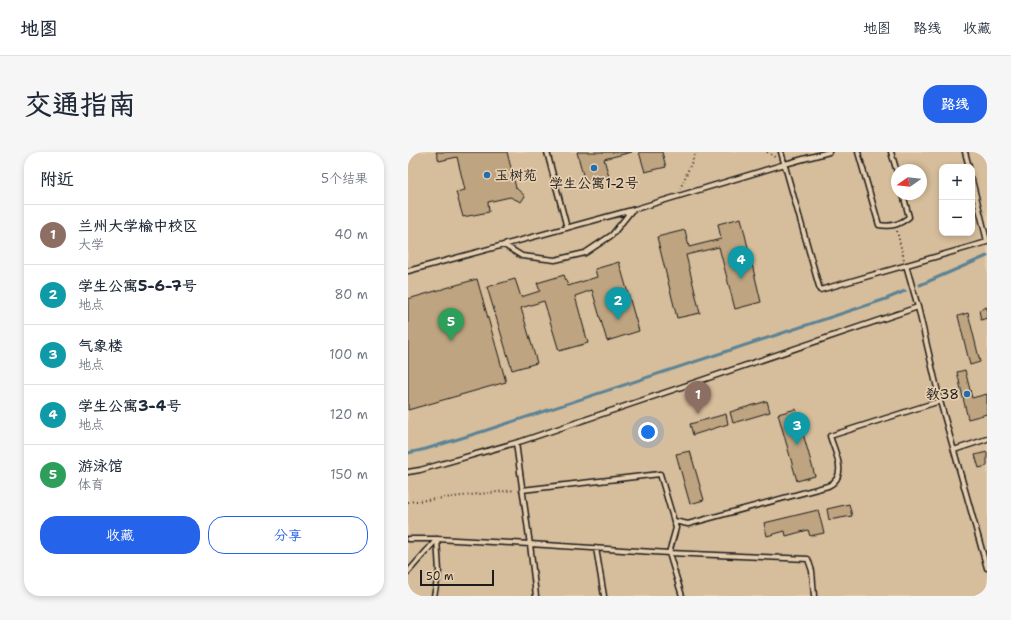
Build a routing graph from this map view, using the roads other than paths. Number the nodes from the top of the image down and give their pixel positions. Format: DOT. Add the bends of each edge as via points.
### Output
graph roads {
  1 [pos="547,152"];
  2 [pos="782,152"];
  3 [pos="829,152"];
  4 [pos="858,152"];
  5 [pos="892,152"];
  6 [pos="965,152"];
  7 [pos="785,164"];
  8 [pos="895,164"];
  9 [pos="968,164"];
  10 [pos="975,192"];
  11 [pos="905,200"];
  12 [pos="632,210"];
  13 [pos="567,228"];
  14 [pos="987,241"];
  15 [pos="504,245"];
  16 [pos="906,265"];
  17 [pos="408,271"];
  18 [pos="918,308"];
  19 [pos="940,401"];
  20 [pos="987,439"];
  21 [pos="516,443"];
  22 [pos="954,450"];
  23 [pos="408,472"];
  24 [pos="522,490"];
  25 [pos="674,521"];
  26 [pos="408,539"];
  27 [pos="437,539"];
  28 [pos="530,544"];
  29 [pos="596,548"];
  30 [pos="669,552"];
  31 [pos="987,568"];
  32 [pos="408,572"];
  33 [pos="434,596"];
  34 [pos="536,596"];
  35 [pos="604,596"];
  36 [pos="682,596"];
  37 [pos="814,596"];
  1 -- 13 [label="lane"];
  2 -- 7 [label="lane"];
  3 -- 7 [label="lane"];
  4 -- 11 [label="lane" via="879,225 895,225 909,217"];
  5 -- 8 [label="lane"];
  6 -- 9 [label="lane"];
  7 -- 12 [label="lane"];
  7 -- 16 [label="lane" via="820,290"];
  10 -- 14 [label="lane"];
  12 -- 13 [label="lane"];
  12 -- 15 [label="lane" via="612,235 585,253 555,260 522,256"];
  13 -- 15 [label="lane"];
  14 -- 16 [label="lane"];
  15 -- 17 [label="lane"];
  16 -- 18 [label="lane"];
  18 -- 19 [label="lane"];
  18 -- 21 [label="lane"];
  19 -- 22 [label="lane"];
  19 -- 25 [label="lane" via="830,436 840,469 837,480 828,486 688,524"];
  20 -- 22 [label="lane"];
  21 -- 23 [label="lane"];
  21 -- 24 [label="lane"];
  22 -- 31 [label="lane"];
  24 -- 25 [label="lane" via="660,474"];
  24 -- 28 [label="lane"];
  25 -- 30 [label="lane" via="676,528"];
  26 -- 27 [label="lane"];
  27 -- 28 [label="lane"];
  27 -- 32 [label="lane"];
  27 -- 33 [label="lane" via="439,571"];
  28 -- 29 [label="lane"];
  28 -- 34 [label="lane"];
  29 -- 30 [label="lane"];
  29 -- 35 [label="lane"];
  30 -- 36 [label="lane"];
  30 -- 37 [label="lane" via="808,560 812,571"];
}
